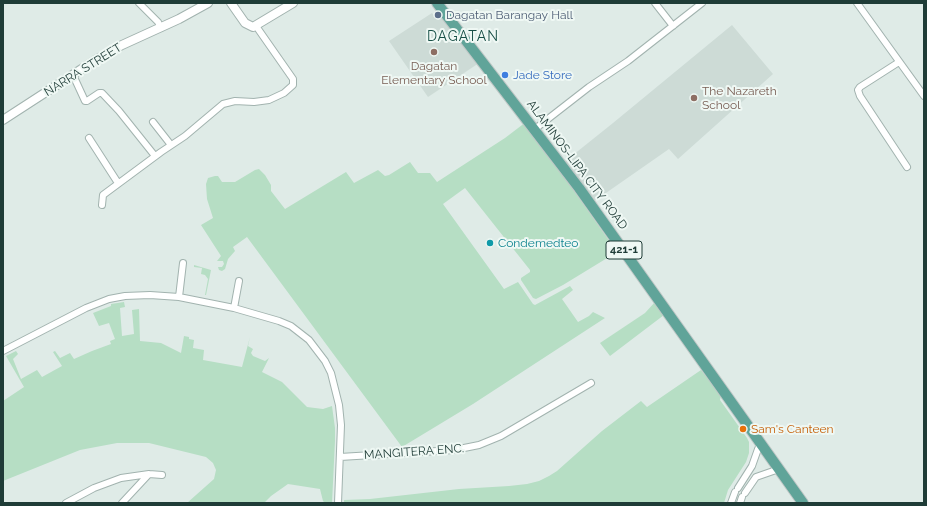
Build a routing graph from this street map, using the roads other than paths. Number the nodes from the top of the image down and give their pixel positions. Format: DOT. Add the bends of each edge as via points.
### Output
graph roads {
  1 [pos="139,3"];
  2 [pos="208,3"];
  3 [pos="231,3"];
  4 [pos="293,3"];
  5 [pos="437,3"];
  6 [pos="655,3"];
  7 [pos="702,3"];
  8 [pos="857,3"];
  9 [pos="256,26"];
  10 [pos="673,26"];
  11 [pos="161,28"];
  12 [pos="899,62"];
  13 [pos="73,75"];
  14 [pos="924,96"];
  15 [pos="3,120"];
  16 [pos="153,122"];
  17 [pos="535,129"];
  18 [pos="89,138"];
  19 [pos="171,145"];
  20 [pos="154,156"];
  21 [pos="906,167"];
  22 [pos="118,183"];
  23 [pos="102,205"];
  24 [pos="183,263"];
  25 [pos="238,281"];
  26 [pos="179,296"];
  27 [pos="234,308"];
  28 [pos="3,351"];
  29 [pos="591,383"];
  30 [pos="761,443"];
  31 [pos="340,457"];
  32 [pos="779,469"];
  33 [pos="149,474"];
  34 [pos="162,475"];
  35 [pos="742,482"];
  36 [pos="749,487"];
  37 [pos="742,498"];
  38 [pos="66,503"];
  39 [pos="122,503"];
  40 [pos="338,503"];
  41 [pos="731,503"];
  42 [pos="803,503"];
  1 -- 11 [label="street"];
  2 -- 11 [label="street, NARRA STREET"];
  3 -- 9 [label="street" via="245,23 250,27"];
  4 -- 9 [label="street"];
  5 -- 17 [label="main road, ALAMINOS-LIPA CITY ROAD / 421-1"];
  6 -- 10 [label="street"];
  7 -- 10 [label="street"];
  8 -- 12 [label="street"];
  9 -- 19 [label="street" via="293,79 293,85 284,93 269,100 223,104"];
  10 -- 17 [label="street"];
  11 -- 13 [label="street, NARRA STREET" via="113,50"];
  12 -- 14 [label="street"];
  12 -- 21 [label="street" via="858,90"];
  13 -- 15 [label="street, NARRA STREET"];
  13 -- 20 [label="street" via="85,101 102,93"];
  16 -- 19 [label="street"];
  17 -- 30 [label="main road, ALAMINOS-LIPA CITY ROAD / 421-1"];
  18 -- 22 [label="street"];
  19 -- 20 [label="street"];
  20 -- 22 [label="street"];
  22 -- 23 [label="street" via="102,195"];
  24 -- 26 [label="street"];
  25 -- 27 [label="street"];
  26 -- 27 [label="street"];
  26 -- 28 [label="street" via="140,295 109,299"];
  27 -- 31 [label="street" via="291,326 318,351 331,373 339,405"];
  29 -- 31 [label="street, MANGITERA ENC." via="501,436 478,445 454,450"];
  30 -- 32 [label="main road, ALAMINOS-LIPA CITY ROAD / 421-1"];
  30 -- 35 [label="street"];
  31 -- 40 [label="street"];
  32 -- 36 [label="street" via="756,477"];
  32 -- 42 [label="main road, ALAMINOS-LIPA CITY ROAD / 421-1"];
  33 -- 34 [label="street"];
  33 -- 38 [label="street" via="121,478 94,488"];
  33 -- 39 [label="street"];
  35 -- 36 [label="street"];
  35 -- 41 [label="street"];
  36 -- 37 [label="street"];
}
